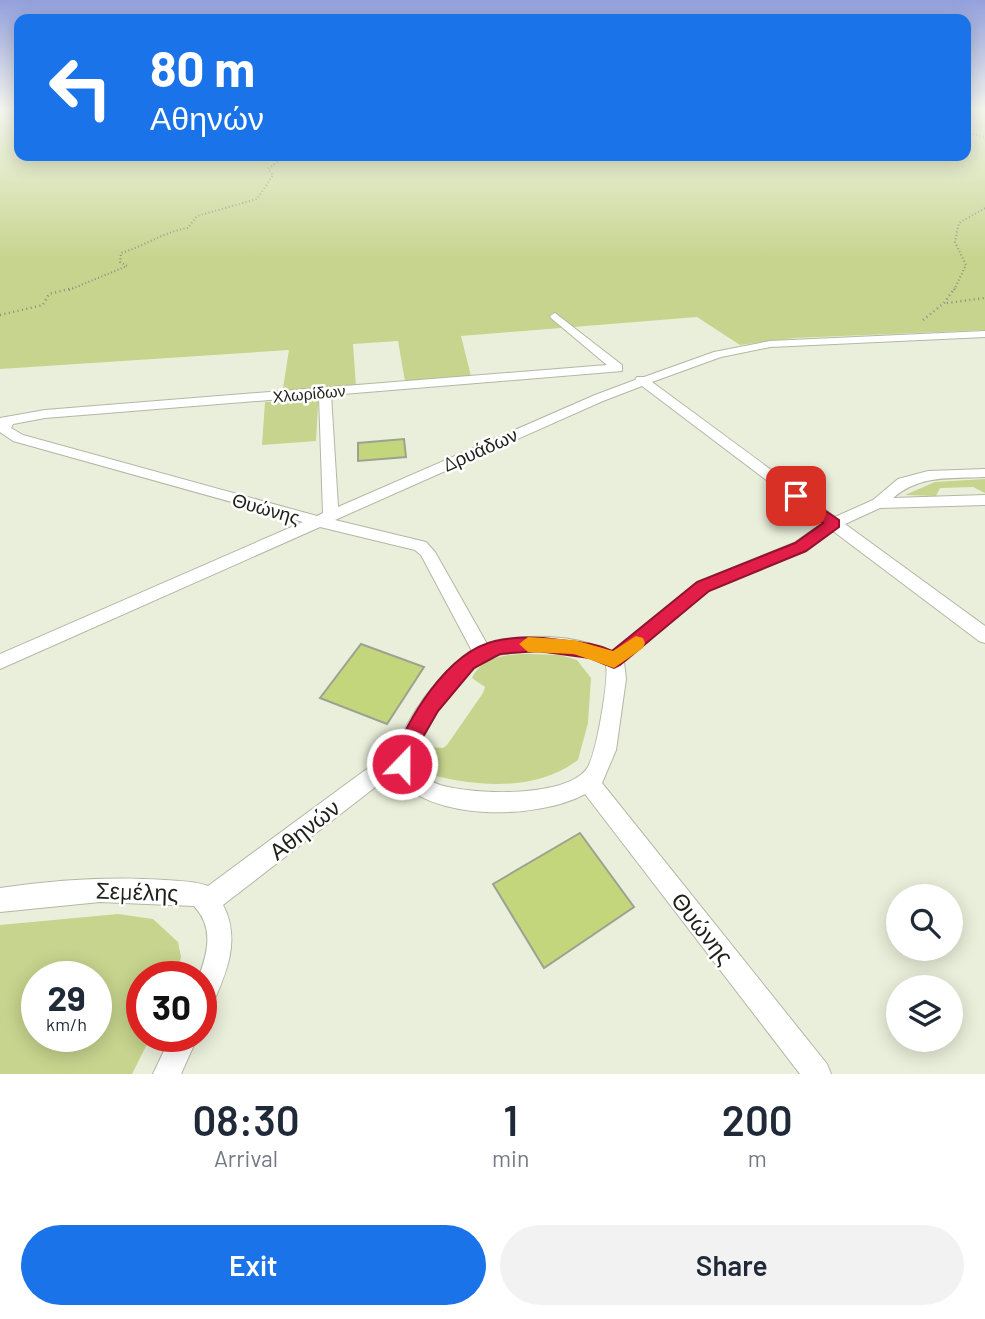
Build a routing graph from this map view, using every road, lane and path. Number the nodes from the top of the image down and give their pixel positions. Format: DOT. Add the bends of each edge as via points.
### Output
graph roads {
  1 [pos="278,161"];
  2 [pos="985,208"];
  3 [pos="985,298"];
  4 [pos="947,303"];
  5 [pos="0,315"];
  6 [pos="555,316"];
  7 [pos="923,320"];
  8 [pos="985,334"];
  9 [pos="641,380"];
  10 [pos="325,392"];
  11 [pos="3,422"];
  12 [pos="985,473"];
  13 [pos="985,500"];
  14 [pos="878,503"];
  15 [pos="331,514"];
  16 [pos="316,521"];
  17 [pos="834,523"];
  18 [pos="985,636"];
  19 [pos="482,653"];
  20 [pos="614,660"];
  21 [pos="0,662"];
  22 [pos="402,761"];
  23 [pos="588,782"];
  24 [pos="0,900"];
  25 [pos="208,901"];
  26 [pos="215,961"];
  27 [pos="177,1052"];
  28 [pos="167,1074"];
  29 [pos="817,1074"];
  1 -- 5 [label="path" via="268,169 272,180 256,200 223,213 197,216 188,228 164,232 121,253 120,262 127,266 49,294 43,306"];
  2 -- 4 [label="path" via="959,223 955,242 966,265"];
  3 -- 4 [label="path"];
  4 -- 7 [label="path"];
  6 -- 10 [label="street, Χλωρίδων" via="618,368"];
  8 -- 9 [label="street, Δρυάδων" via="770,344 718,354"];
  9 -- 15 [label="street, Δρυάδων"];
  9 -- 17 [label="street"];
  10 -- 11 [label="street, Χλωρίδων" via="46,414"];
  10 -- 15 [label="street"];
  11 -- 16 [label="street, Θυώνης" via="4,429 18,439"];
  12 -- 14 [label="street" via="914,478"];
  13 -- 14 [label="street"];
  14 -- 17 [label="street"];
  15 -- 16 [label="street, Δρυάδων"];
  16 -- 19 [label="street, Θυώνης" via="427,552"];
  16 -- 21 [label="street, Δρυάδων"];
  17 -- 18 [label="street"];
  17 -- 20 [label="street" via="800,547 703,586"];
  19 -- 20 [label="street" via="517,645 555,645 593,651"];
  19 -- 22 [label="street" via="467,663 431,705"];
  20 -- 23 [label="street" via="616,677 605,751"];
  22 -- 23 [label="street" via="406,776 421,790 458,800 538,798"];
  22 -- 25 [label="street, Αθηνών" via="371,778"];
  23 -- 29 [label="street, Θυώνης"];
  24 -- 25 [label="street, Σεμέλης" via="106,888 200,895"];
  25 -- 26 [label="street" via="219,921 222,941"];
  27 -- 28 [label="street"];
}
